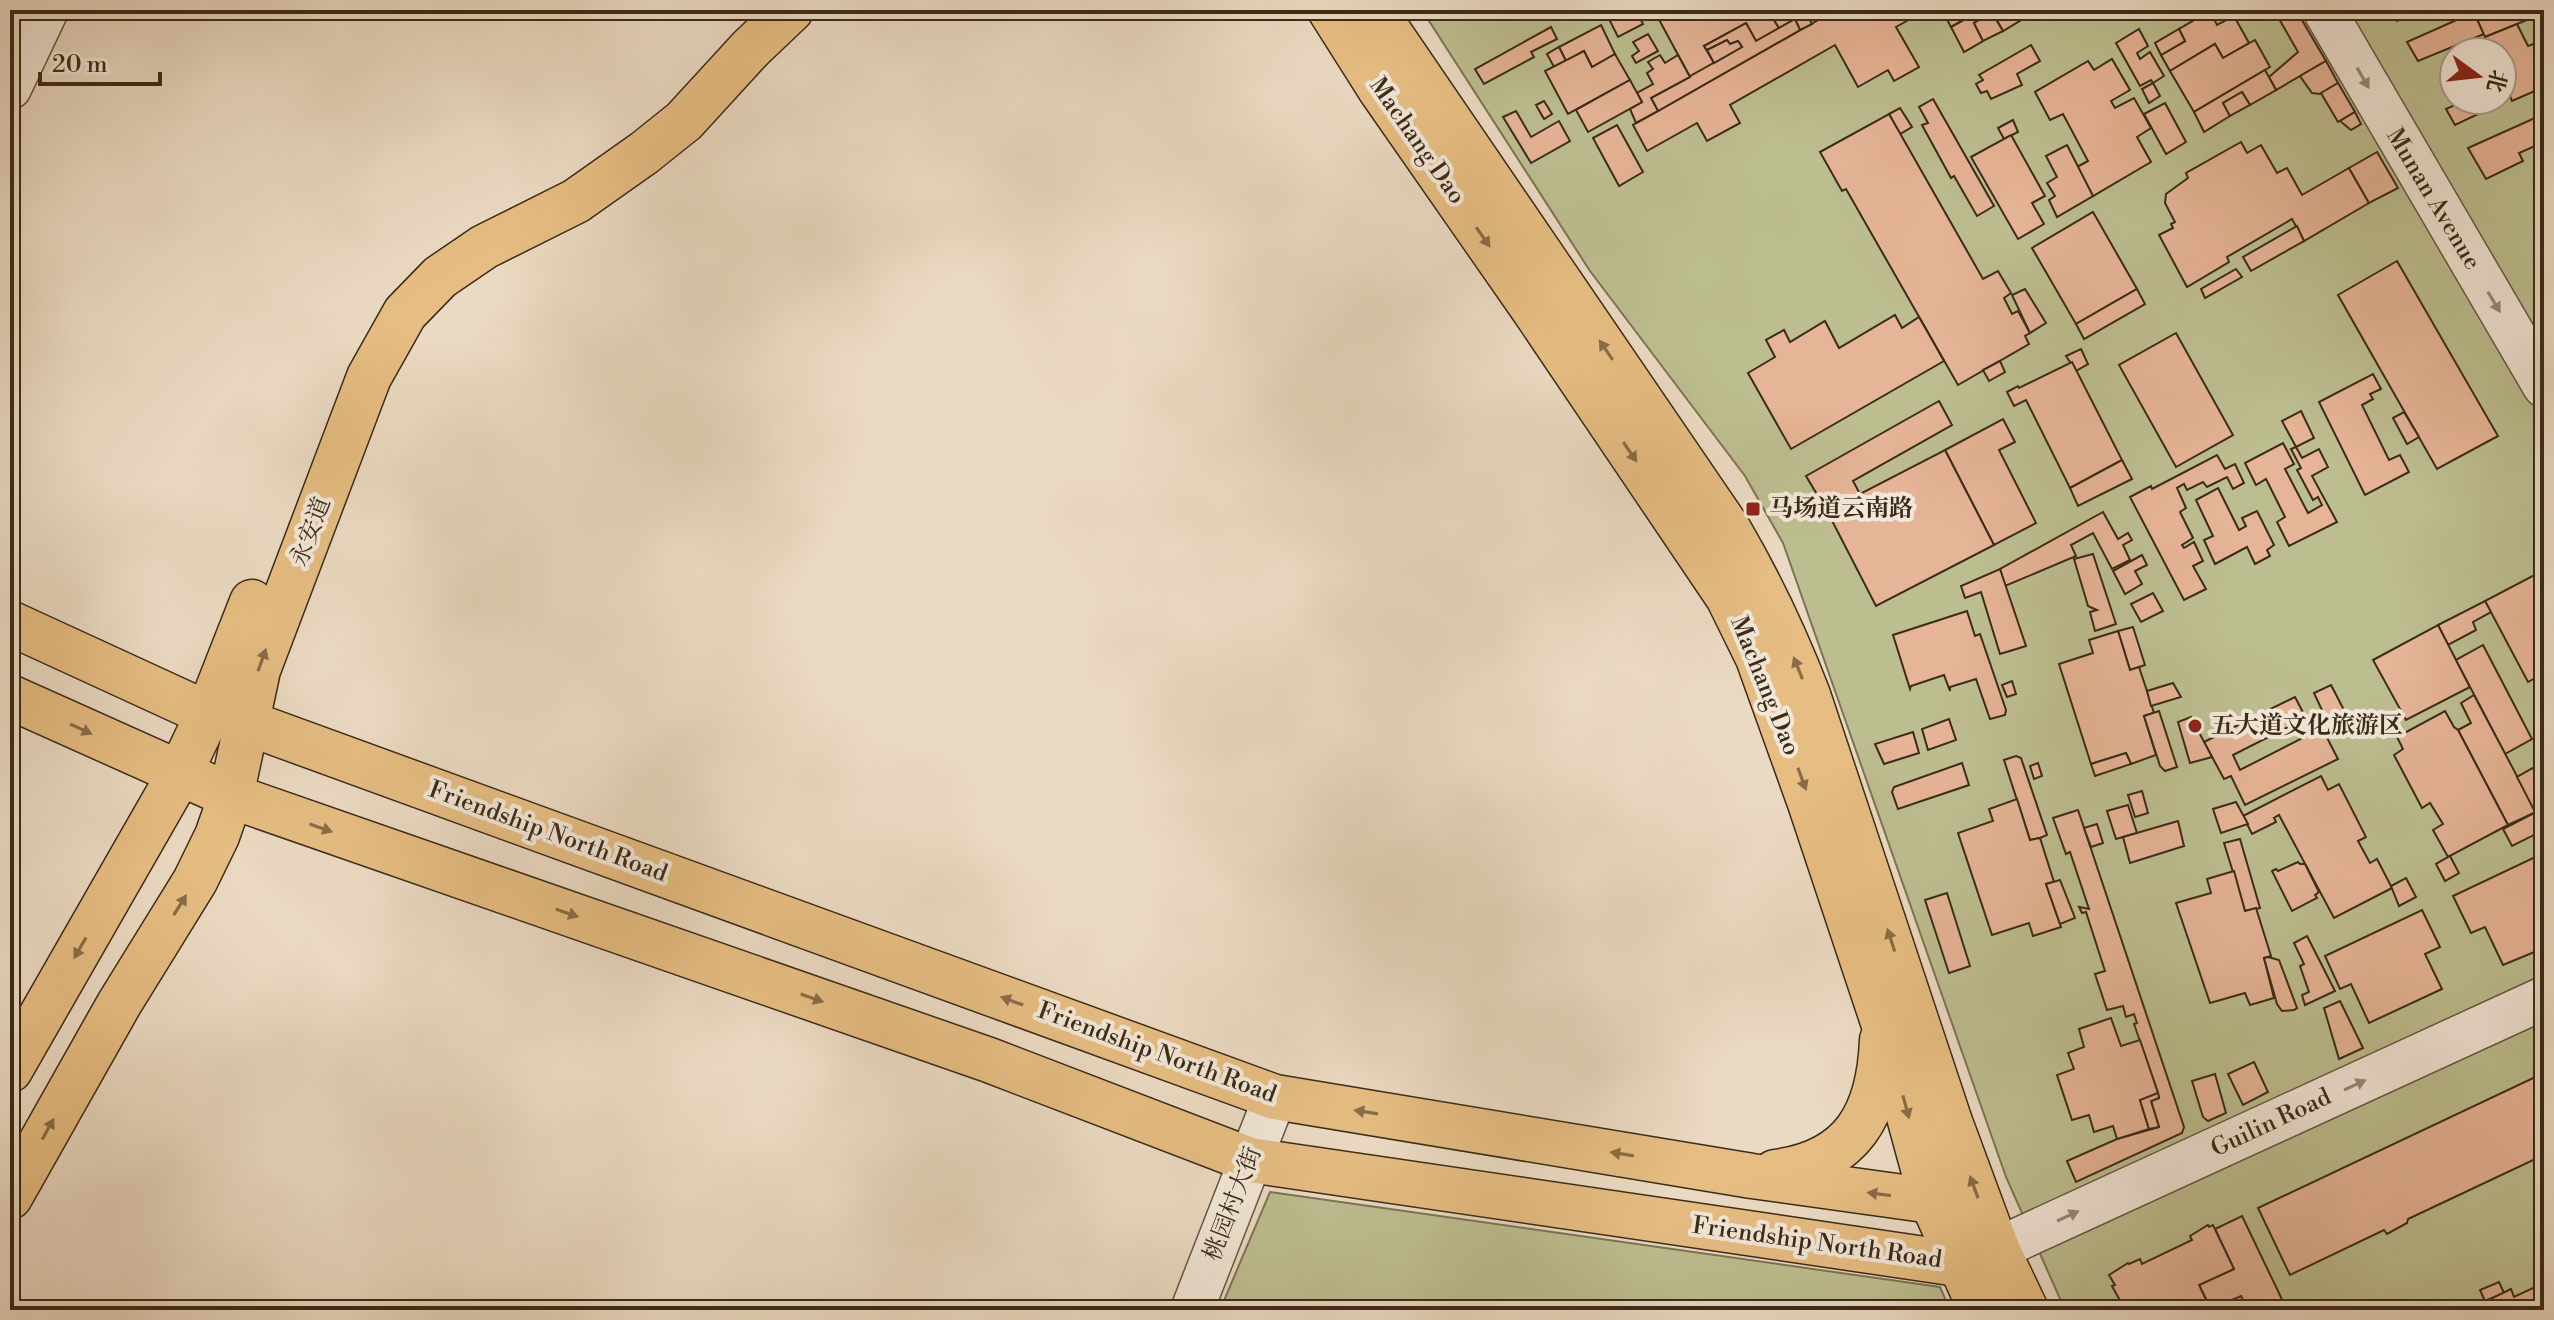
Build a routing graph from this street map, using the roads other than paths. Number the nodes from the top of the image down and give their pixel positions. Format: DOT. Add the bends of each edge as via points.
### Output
graph roads {
  1 [pos="47,10"];
  2 [pos="758,10"];
  3 [pos="791,10"];
  4 [pos="1330,10"];
  5 [pos="1374,10"];
  6 [pos="2324,10"];
  7 [pos="10,88"];
  8 [pos="2544,386"];
  9 [pos="10,623"];
  10 [pos="10,697"];
  11 [pos="227,718"];
  12 [pos="179,775"];
  13 [pos="231,796"];
  14 [pos="2544,998"];
  15 [pos="1883,1022"];
  16 [pos="10,1070"];
  17 [pos="1275,1097"];
  18 [pos="1250,1160"];
  19 [pos="1752,1176"];
  20 [pos="10,1197"];
  21 [pos="1932,1201"];
  22 [pos="1978,1256"];
  23 [pos="1192,1310"];
  24 [pos="1981,1310"];
  25 [pos="2026,1310"];
  1 -- 7 [label="street"];
  2 -- 11 [label="main road, 永安道" via="649,123 555,188 431,251 394,281 341,377"];
  11 -- 3 [label="main road, 永安道, one-way" via="258,670 369,377 405,313 440,277 484,247 576,201 644,153 684,121"];
  4 -- 15 [label="main road, Machang Dao, one-way" via="1728,597 1758,658"];
  22 -- 5 [label="main road, Machang Dao, one-way" via="1950,1122 1808,695 1757,579 1729,530"];
  6 -- 8 [label="street, Munan Avenue, one-way"];
  9 -- 11 [label="main road, Friendship North Road"];
  10 -- 12 [label="main road, Friendship North Road, one-way"];
  11 -- 12 [label="main road, 永安道"];
  11 -- 13 [label="main road, 永安道"];
  17 -- 11 [label="main road, Friendship North Road, one-way"];
  12 -- 13 [label="main road, Friendship North Road"];
  12 -- 16 [label="main road, 永安道, one-way"];
  13 -- 18 [label="main road, Friendship North Road, one-way" via="989,1060"];
  20 -- 13 [label="main road, 永安道, one-way" via="195,881"];
  22 -- 14 [label="street, Guilin Road, one-way"];
  15 -- 19 [label="main road" via="1881,1064 1867,1118 1836,1153 1799,1169"];
  15 -- 21 [label="main road, Machang Dao, one-way"];
  17 -- 18 [label="street, 桃园村大街"];
  19 -- 17 [label="main road, Friendship North Road, one-way"];
  18 -- 22 [label="main road, Friendship North Road"];
  18 -- 23 [label="street, 桃园村大街"];
  21 -- 19 [label="main road, Friendship North Road, one-way"];
  21 -- 22 [label="main road, Friendship North Road"];
  22 -- 24 [label="main road, Machang Dao"];
  22 -- 25 [label="main road, Machang Dao"];
}
